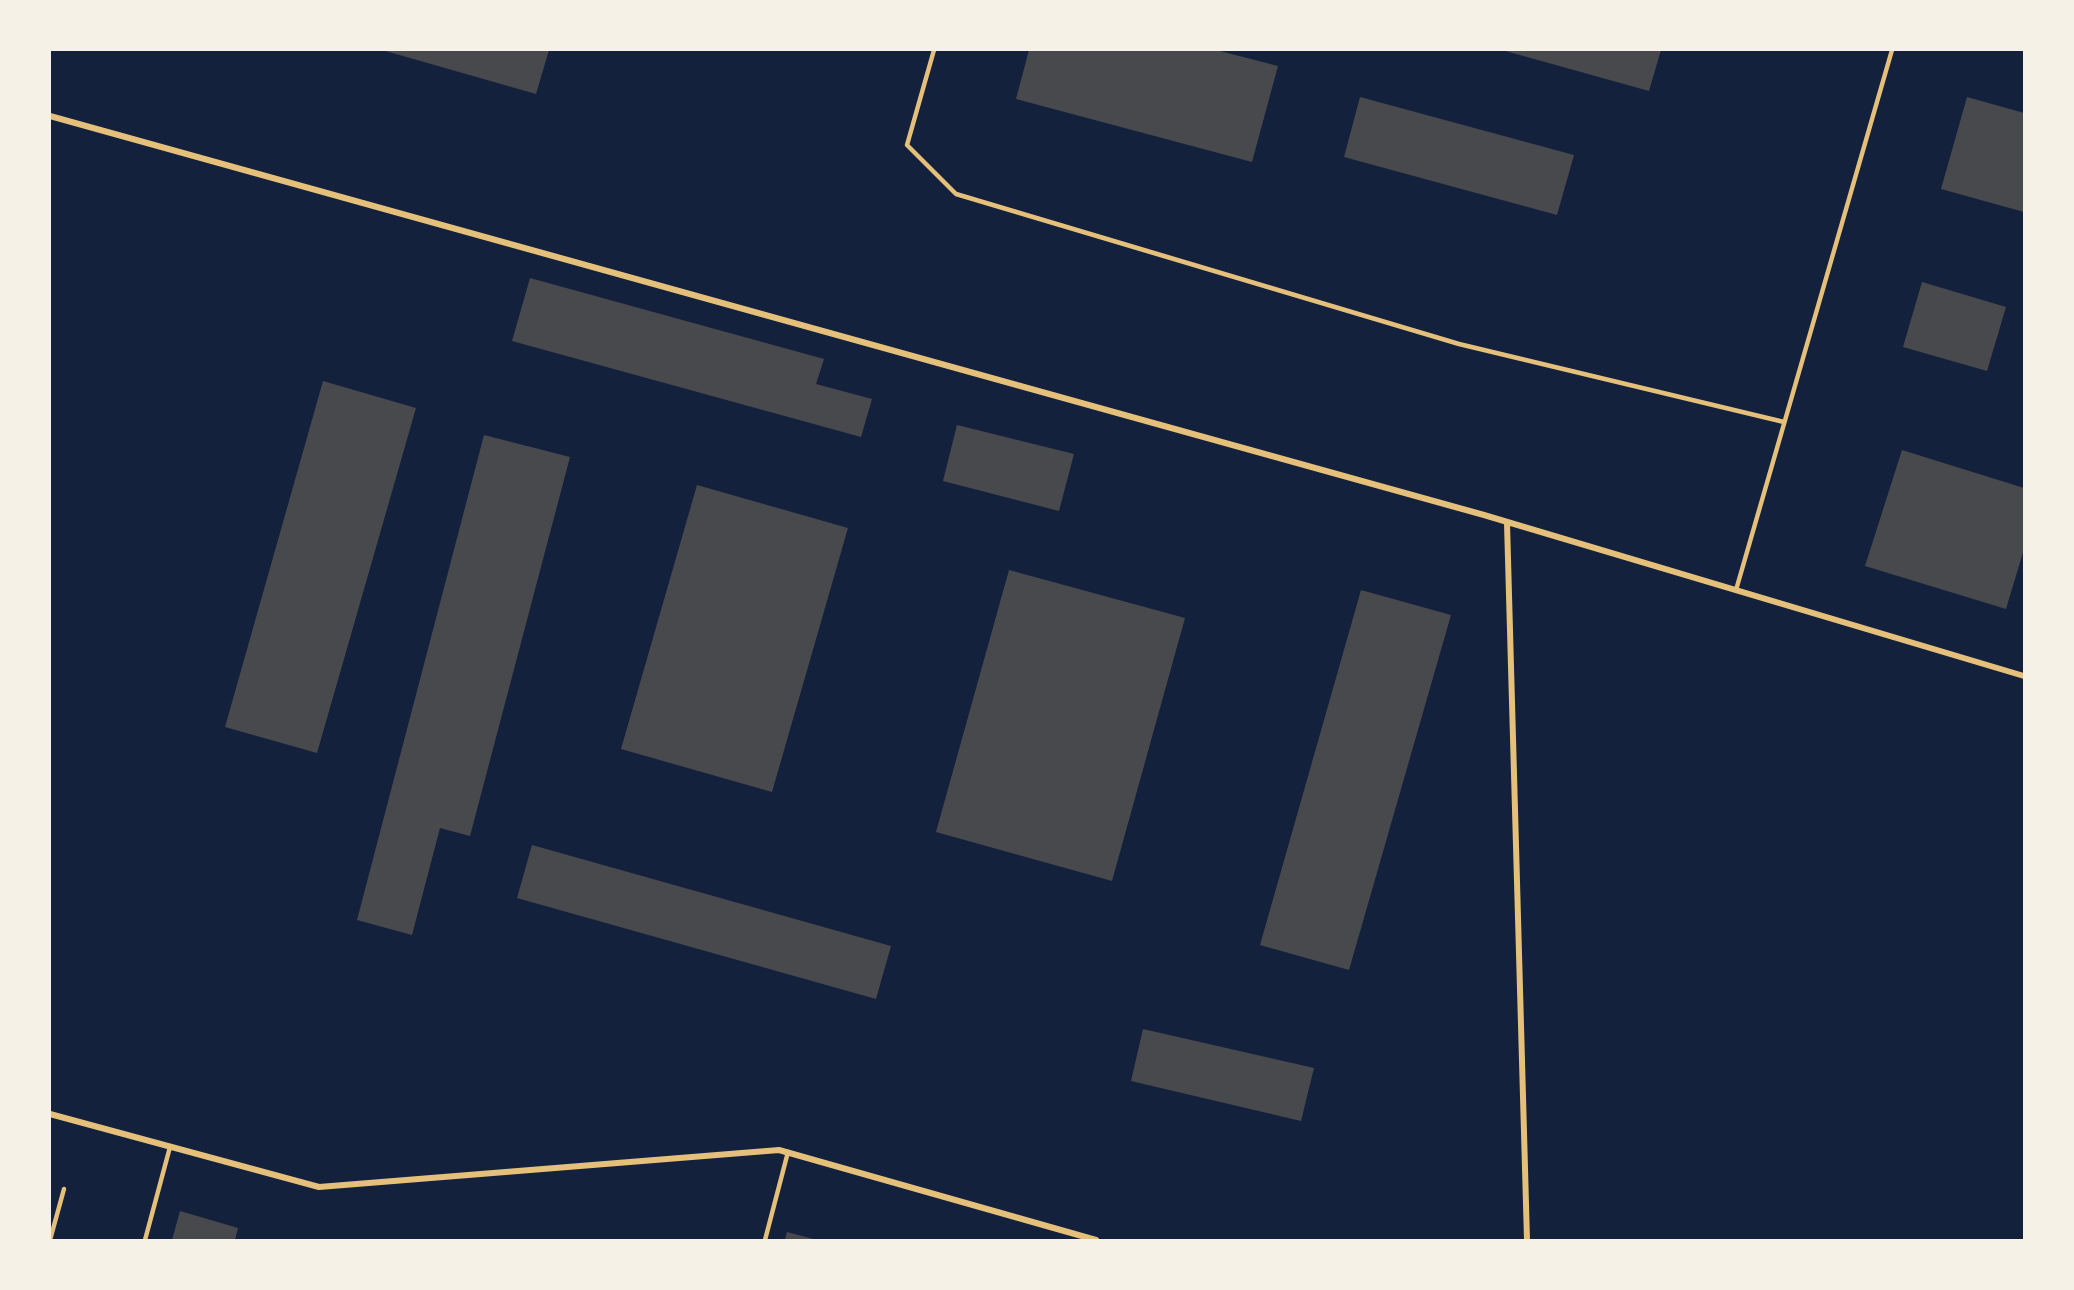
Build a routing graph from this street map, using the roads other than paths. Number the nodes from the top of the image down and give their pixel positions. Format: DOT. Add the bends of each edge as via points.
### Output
graph roads {
  1 [pos="934,50"];
  2 [pos="1892,50"];
  3 [pos="50,116"];
  4 [pos="1785,422"];
  5 [pos="1507,523"];
  6 [pos="1736,591"];
  7 [pos="2025,676"];
  8 [pos="50,1114"];
  9 [pos="170,1146"];
  10 [pos="788,1152"];
  11 [pos="64,1189"];
  12 [pos="50,1240"];
  13 [pos="145,1240"];
  14 [pos="765,1240"];
  15 [pos="1096,1240"];
  16 [pos="1527,1240"];
  1 -- 4 [label="lane" via="907,146 956,194 1459,344"];
  2 -- 4 [label="lane"];
  3 -- 5 [label="street"];
  4 -- 6 [label="lane"];
  5 -- 6 [label="street"];
  5 -- 16 [label="street"];
  6 -- 7 [label="street"];
  8 -- 9 [label="street"];
  9 -- 10 [label="street" via="319,1187 779,1149"];
  9 -- 13 [label="lane"];
  10 -- 14 [label="lane"];
  10 -- 15 [label="street"];
  11 -- 12 [label="lane"];
}
